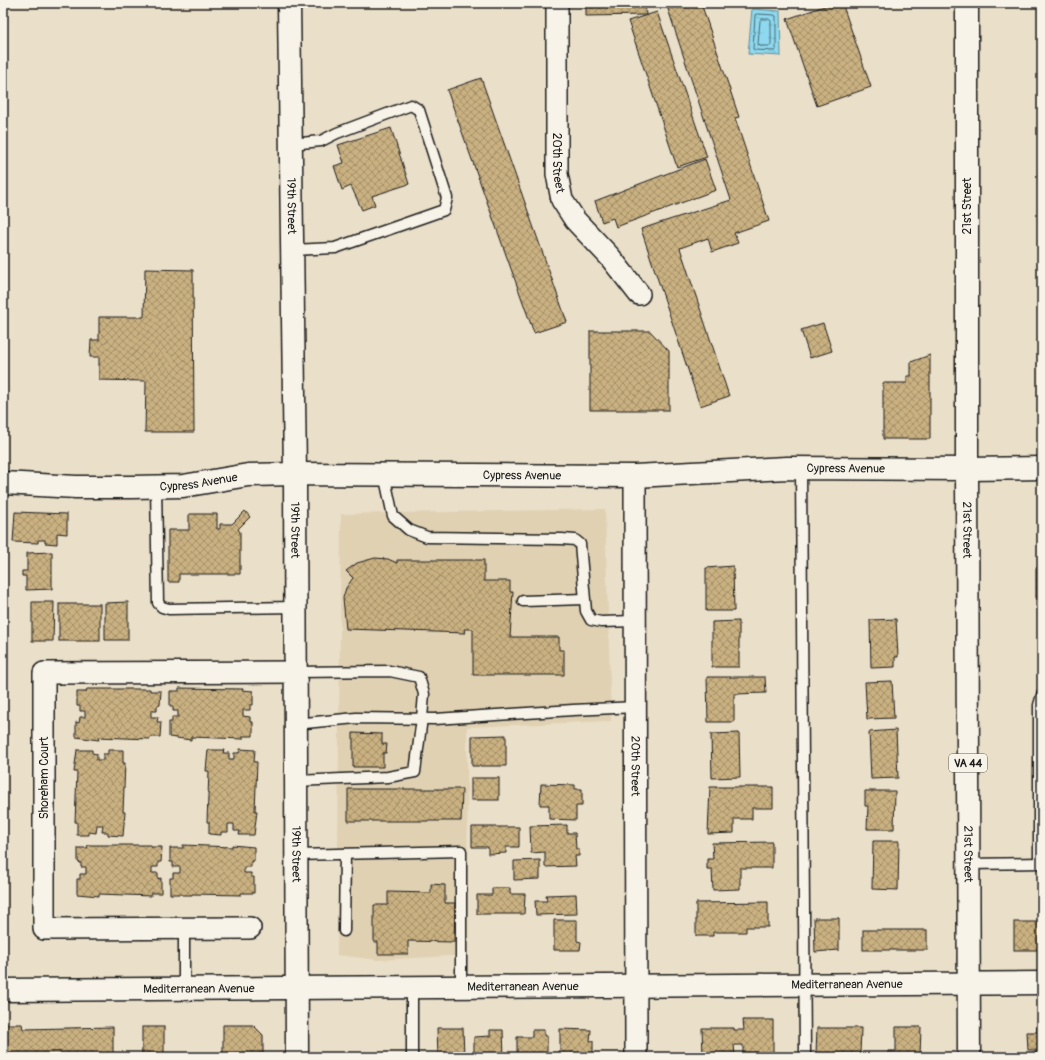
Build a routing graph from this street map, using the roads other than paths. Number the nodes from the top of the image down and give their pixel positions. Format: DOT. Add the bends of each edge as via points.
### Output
graph roads {
  1 [pos="289,3"];
  2 [pos="557,3"];
  3 [pos="967,3"];
  4 [pos="291,144"];
  5 [pos="292,250"];
  6 [pos="639,294"];
  7 [pos="1042,468"];
  8 [pos="801,469"];
  9 [pos="967,469"];
  10 [pos="295,474"];
  11 [pos="384,474"];
  12 [pos="635,476"];
  13 [pos="3,483"];
  14 [pos="156,486"];
  15 [pos="584,599"];
  16 [pos="523,600"];
  17 [pos="295,608"];
  18 [pos="635,621"];
  19 [pos="295,672"];
  20 [pos="1042,695"];
  21 [pos="636,707"];
  22 [pos="422,718"];
  23 [pos="295,724"];
  24 [pos="296,781"];
  25 [pos="345,854"];
  26 [pos="296,855"];
  27 [pos="1040,863"];
  28 [pos="969,864"];
  29 [pos="184,928"];
  30 [pos="250,928"];
  31 [pos="344,931"];
  32 [pos="1042,983"];
  33 [pos="969,984"];
  34 [pos="804,985"];
  35 [pos="636,986"];
  36 [pos="412,987"];
  37 [pos="461,987"];
  38 [pos="296,988"];
  39 [pos="184,989"];
  40 [pos="3,990"];
  41 [pos="297,1057"];
  42 [pos="412,1057"];
  43 [pos="636,1057"];
  44 [pos="805,1057"];
  45 [pos="969,1057"];
  1 -- 4 [label="main road, 19th Street"];
  2 -- 6 [label="street, 20th Street" via="557,174 562,200 575,220 610,257"];
  3 -- 9 [label="main road, 21st Street"];
  4 -- 5 [label="main road, 19th Street"];
  4 -- 5 [label="lane" via="321,141 411,105 419,110 448,198 444,210 335,248"];
  5 -- 10 [label="main road, 19th Street"];
  7 -- 9 [label="main road, Cypress Avenue"];
  8 -- 9 [label="main road, Cypress Avenue"];
  8 -- 12 [label="main road, Cypress Avenue"];
  8 -- 34 [label="lane"];
  9 -- 28 [label="main road, 21st Street / VA 44"];
  10 -- 11 [label="main road, Cypress Avenue"];
  10 -- 14 [label="main road, Cypress Avenue" via="248,475 183,486"];
  10 -- 17 [label="main road, 19th Street"];
  11 -- 12 [label="main road, Cypress Avenue"];
  11 -- 15 [label="lane" via="393,516 409,530 427,537 575,540 580,544"];
  12 -- 18 [label="street, 20th Street"];
  13 -- 14 [label="main road, Cypress Avenue" via="76,487"];
  14 -- 17 [label="lane" via="158,603 162,607"];
  15 -- 16 [label="lane"];
  15 -- 18 [label="lane" via="591,620"];
  17 -- 19 [label="main road, 19th Street"];
  18 -- 21 [label="street, 20th Street"];
  19 -- 22 [label="lane" via="390,670 419,677 424,694"];
  19 -- 23 [label="main road, 19th Street"];
  19 -- 29 [label="street, Shoreham Court" via="44,673 44,929"];
  20 -- 27 [label="lane" via="1039,705"];
  21 -- 22 [label="lane"];
  21 -- 35 [label="street, 20th Street"];
  22 -- 23 [label="lane" via="356,718"];
  22 -- 24 [label="lane" via="415,772 388,777"];
  23 -- 24 [label="main road, 19th Street"];
  24 -- 26 [label="main road, 19th Street"];
  25 -- 26 [label="lane"];
  25 -- 31 [label="lane"];
  25 -- 37 [label="lane" via="461,851"];
  26 -- 38 [label="main road, 19th Street"];
  27 -- 28 [label="lane"];
  28 -- 33 [label="main road, 21st Street / VA 44"];
  29 -- 30 [label="street, Shoreham Court"];
  29 -- 39 [label="lane"];
  32 -- 33 [label="main road, Mediterranean Avenue"];
  33 -- 34 [label="main road, Mediterranean Avenue"];
  33 -- 45 [label="main road, 21st Street / VA 44"];
  34 -- 35 [label="main road, Mediterranean Avenue"];
  34 -- 44 [label="lane"];
  35 -- 37 [label="main road, Mediterranean Avenue"];
  35 -- 43 [label="street, 20th Street"];
  36 -- 37 [label="main road, Mediterranean Avenue"];
  36 -- 38 [label="main road, Mediterranean Avenue"];
  36 -- 42 [label="lane"];
  38 -- 39 [label="main road, Mediterranean Avenue"];
  38 -- 41 [label="main road, 19th Street"];
  39 -- 40 [label="main road, Mediterranean Avenue"];
}
